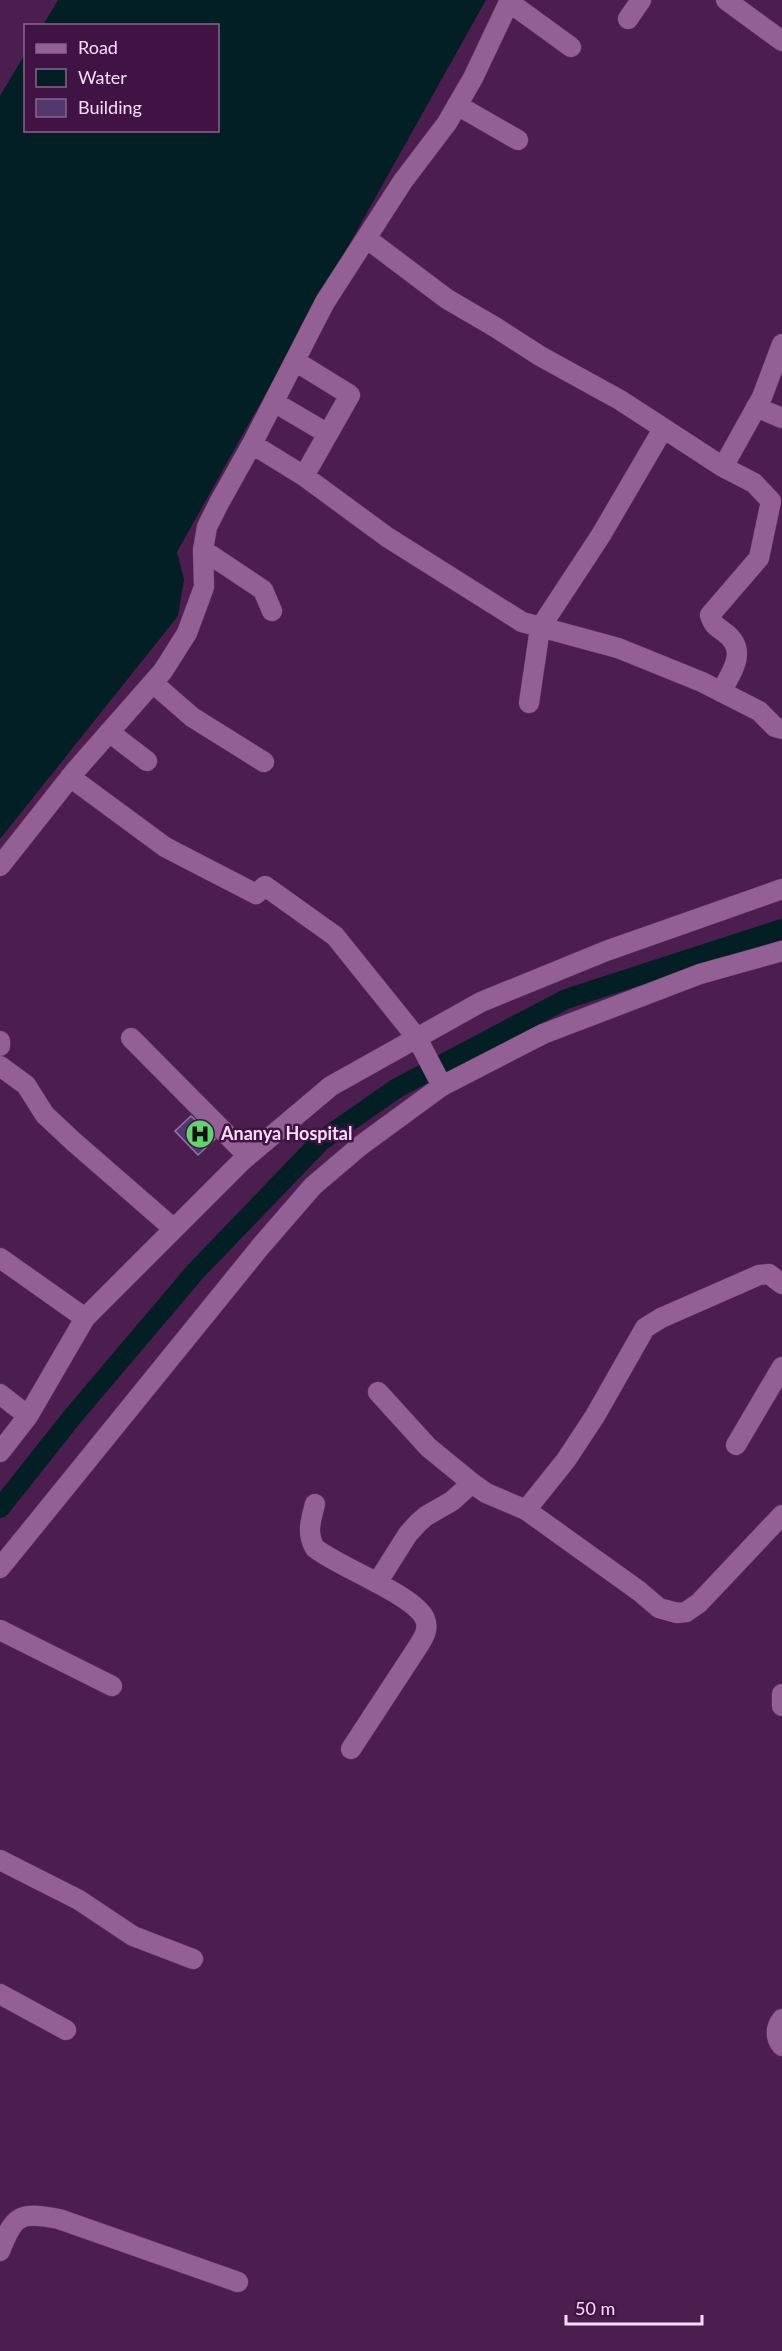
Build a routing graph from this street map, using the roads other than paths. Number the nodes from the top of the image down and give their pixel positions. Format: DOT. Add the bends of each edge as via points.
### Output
graph roads {
  1 [pos="641,0"];
  2 [pos="726,0"];
  3 [pos="510,1"];
  4 [pos="628,19"];
  5 [pos="782,41"];
  6 [pos="571,47"];
  7 [pos="457,105"];
  8 [pos="518,140"];
  9 [pos="366,238"];
  10 [pos="782,344"];
  11 [pos="295,361"];
  12 [pos="274,402"];
  13 [pos="756,407"];
  14 [pos="782,418"];
  15 [pos="663,429"];
  16 [pos="328,434"];
  17 [pos="252,444"];
  18 [pos="723,467"];
  19 [pos="304,476"];
  20 [pos="203,550"];
  21 [pos="272,611"];
  22 [pos="540,628"];
  23 [pos="153,683"];
  24 [pos="721,692"];
  25 [pos="529,703"];
  26 [pos="782,729"];
  27 [pos="110,732"];
  28 [pos="147,761"];
  29 [pos="264,762"];
  30 [pos="70,777"];
  31 [pos="0,866"];
  32 [pos="782,889"];
  33 [pos="782,951"];
  34 [pos="131,1038"];
  35 [pos="0,1041"];
  36 [pos="420,1044"];
  37 [pos="0,1046"];
  38 [pos="0,1066"];
  39 [pos="440,1082"];
  40 [pos="248,1156"];
  41 [pos="174,1229"];
  42 [pos="0,1258"];
  43 [pos="782,1284"];
  44 [pos="85,1318"];
  45 [pos="782,1367"];
  46 [pos="378,1392"];
  47 [pos="0,1394"];
  48 [pos="28,1416"];
  49 [pos="736,1445"];
  50 [pos="0,1452"];
  51 [pos="472,1483"];
  52 [pos="315,1504"];
  53 [pos="526,1510"];
  54 [pos="782,1515"];
  55 [pos="0,1568"];
  56 [pos="377,1582"];
  57 [pos="0,1630"];
  58 [pos="112,1686"];
  59 [pos="782,1694"];
  60 [pos="782,1706"];
  61 [pos="351,1749"];
  62 [pos="0,1860"];
  63 [pos="193,1959"];
  64 [pos="0,1994"];
  65 [pos="782,2019"];
  66 [pos="66,2030"];
  67 [pos="782,2046"];
  68 [pos="0,2251"];
  69 [pos="238,2282"];
  1 -- 4 [label="street"];
  2 -- 5 [label="street"];
  3 -- 6 [label="street"];
  3 -- 7 [label="street"];
  7 -- 8 [label="street"];
  7 -- 9 [label="street"];
  9 -- 11 [label="street" via="325,302"];
  9 -- 15 [label="street" via="447,299"];
  10 -- 13 [label="street"];
  11 -- 12 [label="street"];
  11 -- 16 [label="street" via="350,394"];
  12 -- 16 [label="street"];
  12 -- 17 [label="street"];
  13 -- 14 [label="street"];
  13 -- 18 [label="street"];
  15 -- 18 [label="street"];
  15 -- 22 [label="street" via="602,535"];
  16 -- 19 [label="street"];
  17 -- 19 [label="street"];
  17 -- 20 [label="street" via="207,527"];
  18 -- 24 [label="street" via="754,483 771,501 759,558 710,615 713,625 734,641 738,651"];
  19 -- 22 [label="street" via="387,537 522,622"];
  20 -- 21 [label="street" via="263,590"];
  20 -- 23 [label="street" via="204,587 187,633"];
  22 -- 24 [label="street" via="618,648"];
  22 -- 25 [label="street"];
  23 -- 27 [label="street"];
  23 -- 29 [label="street" via="192,717"];
  24 -- 26 [label="street" via="759,711"];
  27 -- 28 [label="street"];
  27 -- 30 [label="street"];
  30 -- 31 [label="street"];
  30 -- 36 [label="street" via="165,847 256,894 265,886 335,936"];
  32 -- 36 [label="street" via="606,951 481,1002"];
  33 -- 39 [label="street" via="700,974 543,1034"];
  34 -- 40 [label="street"];
  35 -- 37 [label="street"];
  36 -- 39 [label="street"];
  36 -- 40 [label="street" via="331,1086"];
  38 -- 41 [label="street" via="26,1085 45,1115"];
  39 -- 55 [label="street" via="313,1186"];
  40 -- 41 [label="street"];
  41 -- 44 [label="street"];
  42 -- 44 [label="street"];
  43 -- 53 [label="street" via="769,1274 759,1275 645,1328 589,1425"];
  44 -- 48 [label="street"];
  45 -- 49 [label="street"];
  46 -- 51 [label="street" via="428,1447"];
  47 -- 48 [label="street"];
  48 -- 50 [label="street"];
  51 -- 53 [label="street"];
  51 -- 56 [label="street" via="418,1523"];
  52 -- 56 [label="street" via="309,1530 315,1548"];
  53 -- 54 [label="street" via="658,1608 677,1613 699,1603"];
  56 -- 61 [label="street" via="420,1611 427,1628"];
  57 -- 58 [label="street"];
  59 -- 60 [label="street"];
  62 -- 63 [label="street" via="79,1900 133,1936"];
  64 -- 66 [label="street"];
  65 -- 67 [label="street" via="777,2029"];
  68 -- 69 [label="street" via="16,2219 39,2215"];
}
